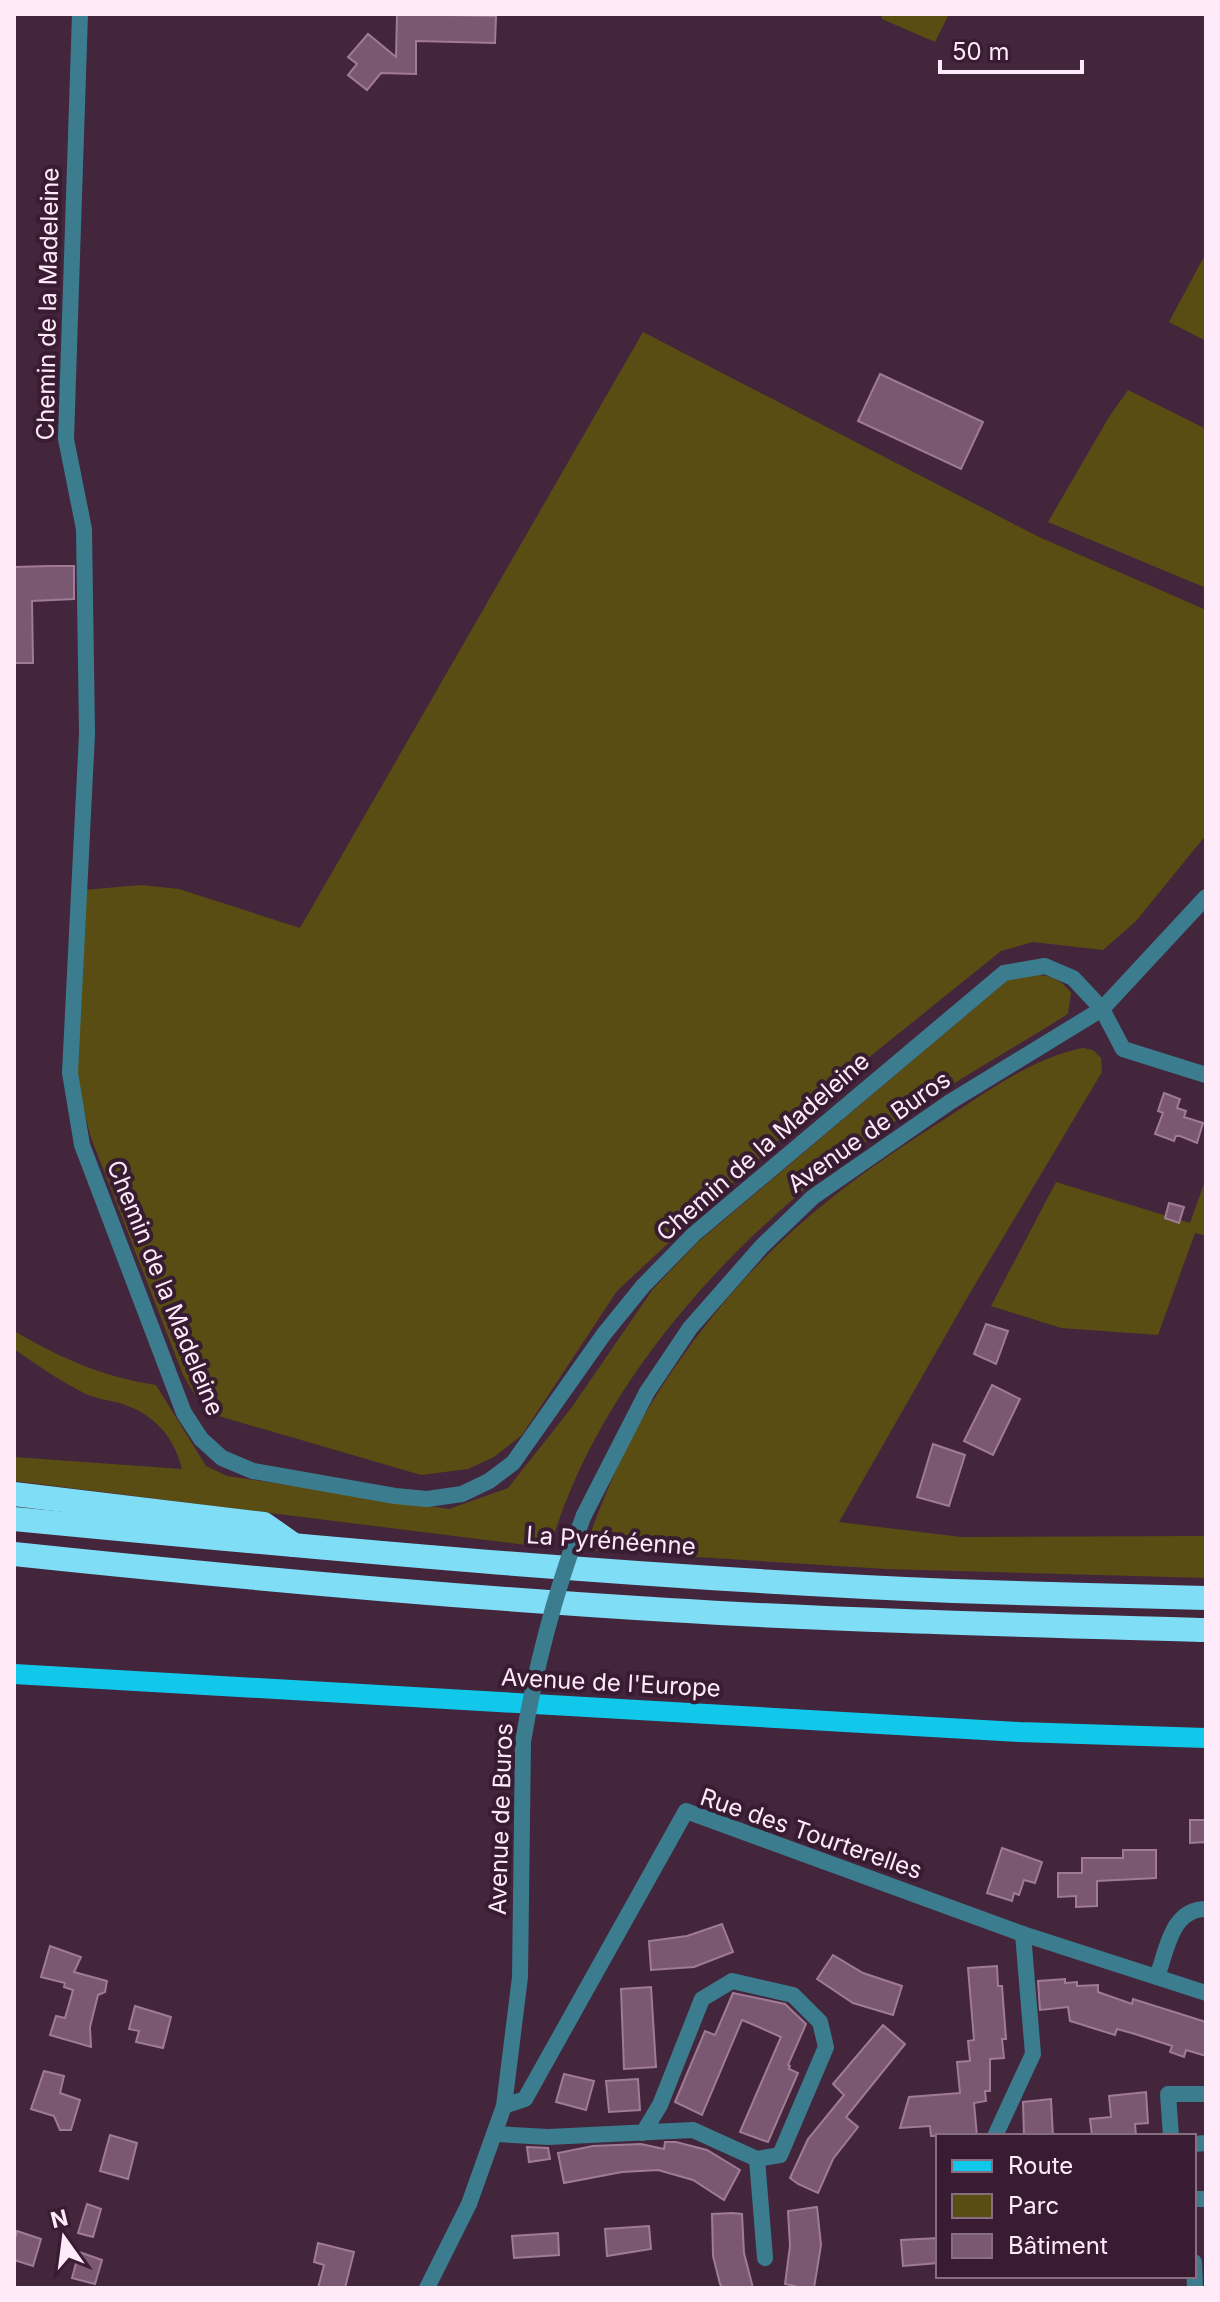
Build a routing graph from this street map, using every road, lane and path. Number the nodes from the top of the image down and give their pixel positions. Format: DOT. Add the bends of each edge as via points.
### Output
graph roads {
  1 [pos="80,14"];
  2 [pos="1206,897"];
  3 [pos="1102,1009"];
  4 [pos="1206,1075"];
  5 [pos="14,1494"];
  6 [pos="14,1519"];
  7 [pos="296,1546"];
  8 [pos="14,1554"];
  9 [pos="1206,1598"];
  10 [pos="1206,1630"];
  11 [pos="14,1674"];
  12 [pos="1206,1738"];
  13 [pos="1206,1909"];
  14 [pos="1023,1934"];
  15 [pos="1157,1977"];
  16 [pos="1206,1993"];
  17 [pos="1206,2094"];
  18 [pos="660,2105"];
  19 [pos="504,2106"];
  20 [pos="674,2131"];
  21 [pos="643,2133"];
  22 [pos="496,2134"];
  23 [pos="996,2134"];
  24 [pos="1171,2134"];
  25 [pos="757,2159"];
  26 [pos="765,2258"];
  27 [pos="427,2288"];
  1 -- 3 [label="street, Chemin de la Madeleine" via="66,439 84,529 87,734 70,1073 82,1145 184,1413 201,1439 222,1458 253,1471 395,1496 462,1494 513,1463 604,1334 694,1234 1004,973 1045,966 1073,978"];
  2 -- 3 [label="street, Avenue de Buros"];
  3 -- 4 [label="street, Chemin de la Madeleine" via="1123,1049"];
  3 -- 19 [label="street, Avenue de Buros, bridge" via="950,1102 813,1197 690,1328 647,1392 584,1515 532,1686 523,1742 520,1977"];
  5 -- 7 [label="highway" via="264,1524"];
  6 -- 7 [label="highway, La Pyrénéenne"];
  7 -- 9 [label="highway, La Pyrénéenne" via="952,1591"];
  8 -- 10 [label="highway" via="668,1610"];
  11 -- 12 [label="main road, Avenue de l'Europe"];
  13 -- 15 [label="street" via="1187,1913 1175,1925"];
  14 -- 15 [label="street, Rue des Tourterelles"];
  14 -- 19 [label="street, Rue des Tourterelles" via="686,1811 525,2099"];
  14 -- 23 [label="street" via="1033,2054"];
  15 -- 16 [label="street, Rue des Tourterelles"];
  17 -- 24 [label="street" via="1168,2094"];
  18 -- 20 [label="street"];
  18 -- 21 [label="street"];
  18 -- 25 [label="street" via="702,1999 732,1981 793,1995 820,2022 826,2047 780,2155"];
  19 -- 22 [label="street, Avenue de Buros"];
  20 -- 21 [label="street"];
  20 -- 25 [label="street" via="693,2130"];
  21 -- 22 [label="street"];
  22 -- 27 [label="street, Avenue de Buros"];
  25 -- 26 [label="street"];
}
